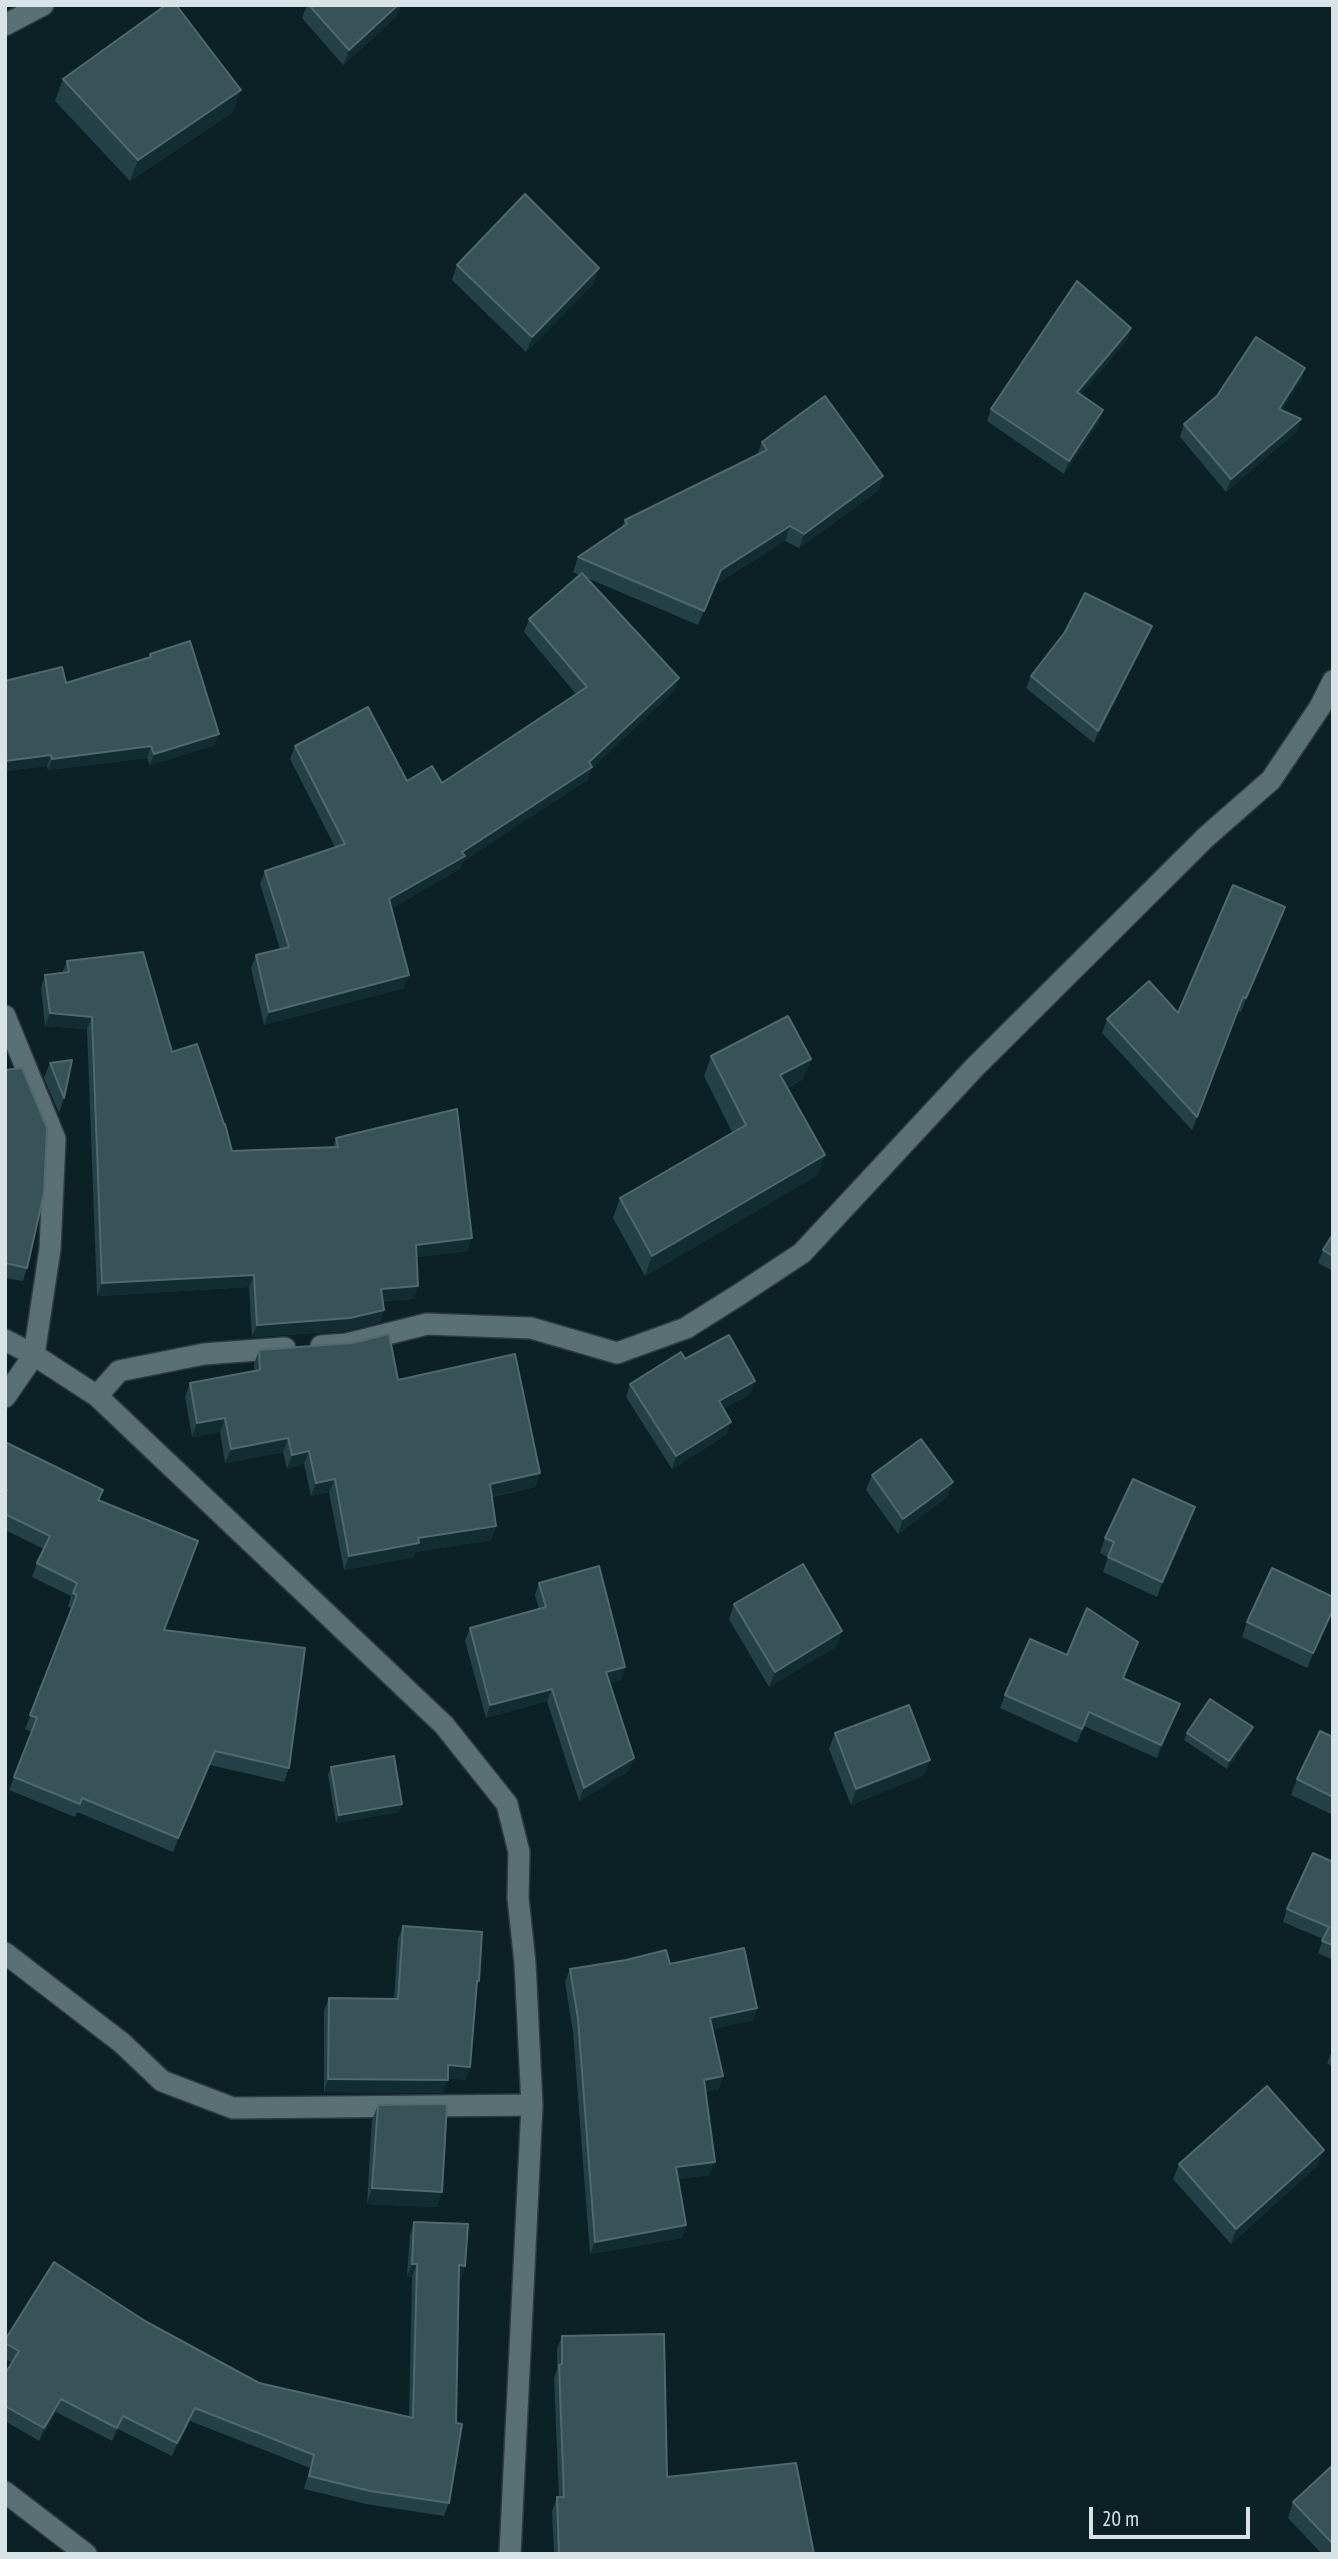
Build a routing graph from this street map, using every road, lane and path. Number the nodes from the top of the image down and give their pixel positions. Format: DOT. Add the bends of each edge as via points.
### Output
graph roads {
  1 [pos="43,5"];
  2 [pos="5,24"];
  3 [pos="1333,681"];
  4 [pos="5,1016"];
  5 [pos="5,1340"];
  6 [pos="34,1354"];
  7 [pos="97,1396"];
  8 [pos="5,1397"];
  9 [pos="5,1953"];
  10 [pos="532,2105"];
  11 [pos="5,2492"];
  12 [pos="86,2554"];
  13 [pos="509,2554"];
  1 -- 2 [label="street"];
  3 -- 7 [label="street" via="1271,780 1206,837 975,1068 802,1253 686,1328 617,1353 531,1328 427,1324 347,1344 204,1354 119,1371"];
  4 -- 6 [label="street" via="55,1139 50,1249"];
  5 -- 6 [label="street"];
  6 -- 7 [label="street"];
  6 -- 8 [label="street"];
  7 -- 10 [label="street" via="444,1725 507,1804 519,1852"];
  9 -- 10 [label="street" via="122,2043 162,2081 233,2108"];
  10 -- 13 [label="street"];
  11 -- 12 [label="street"];
}
